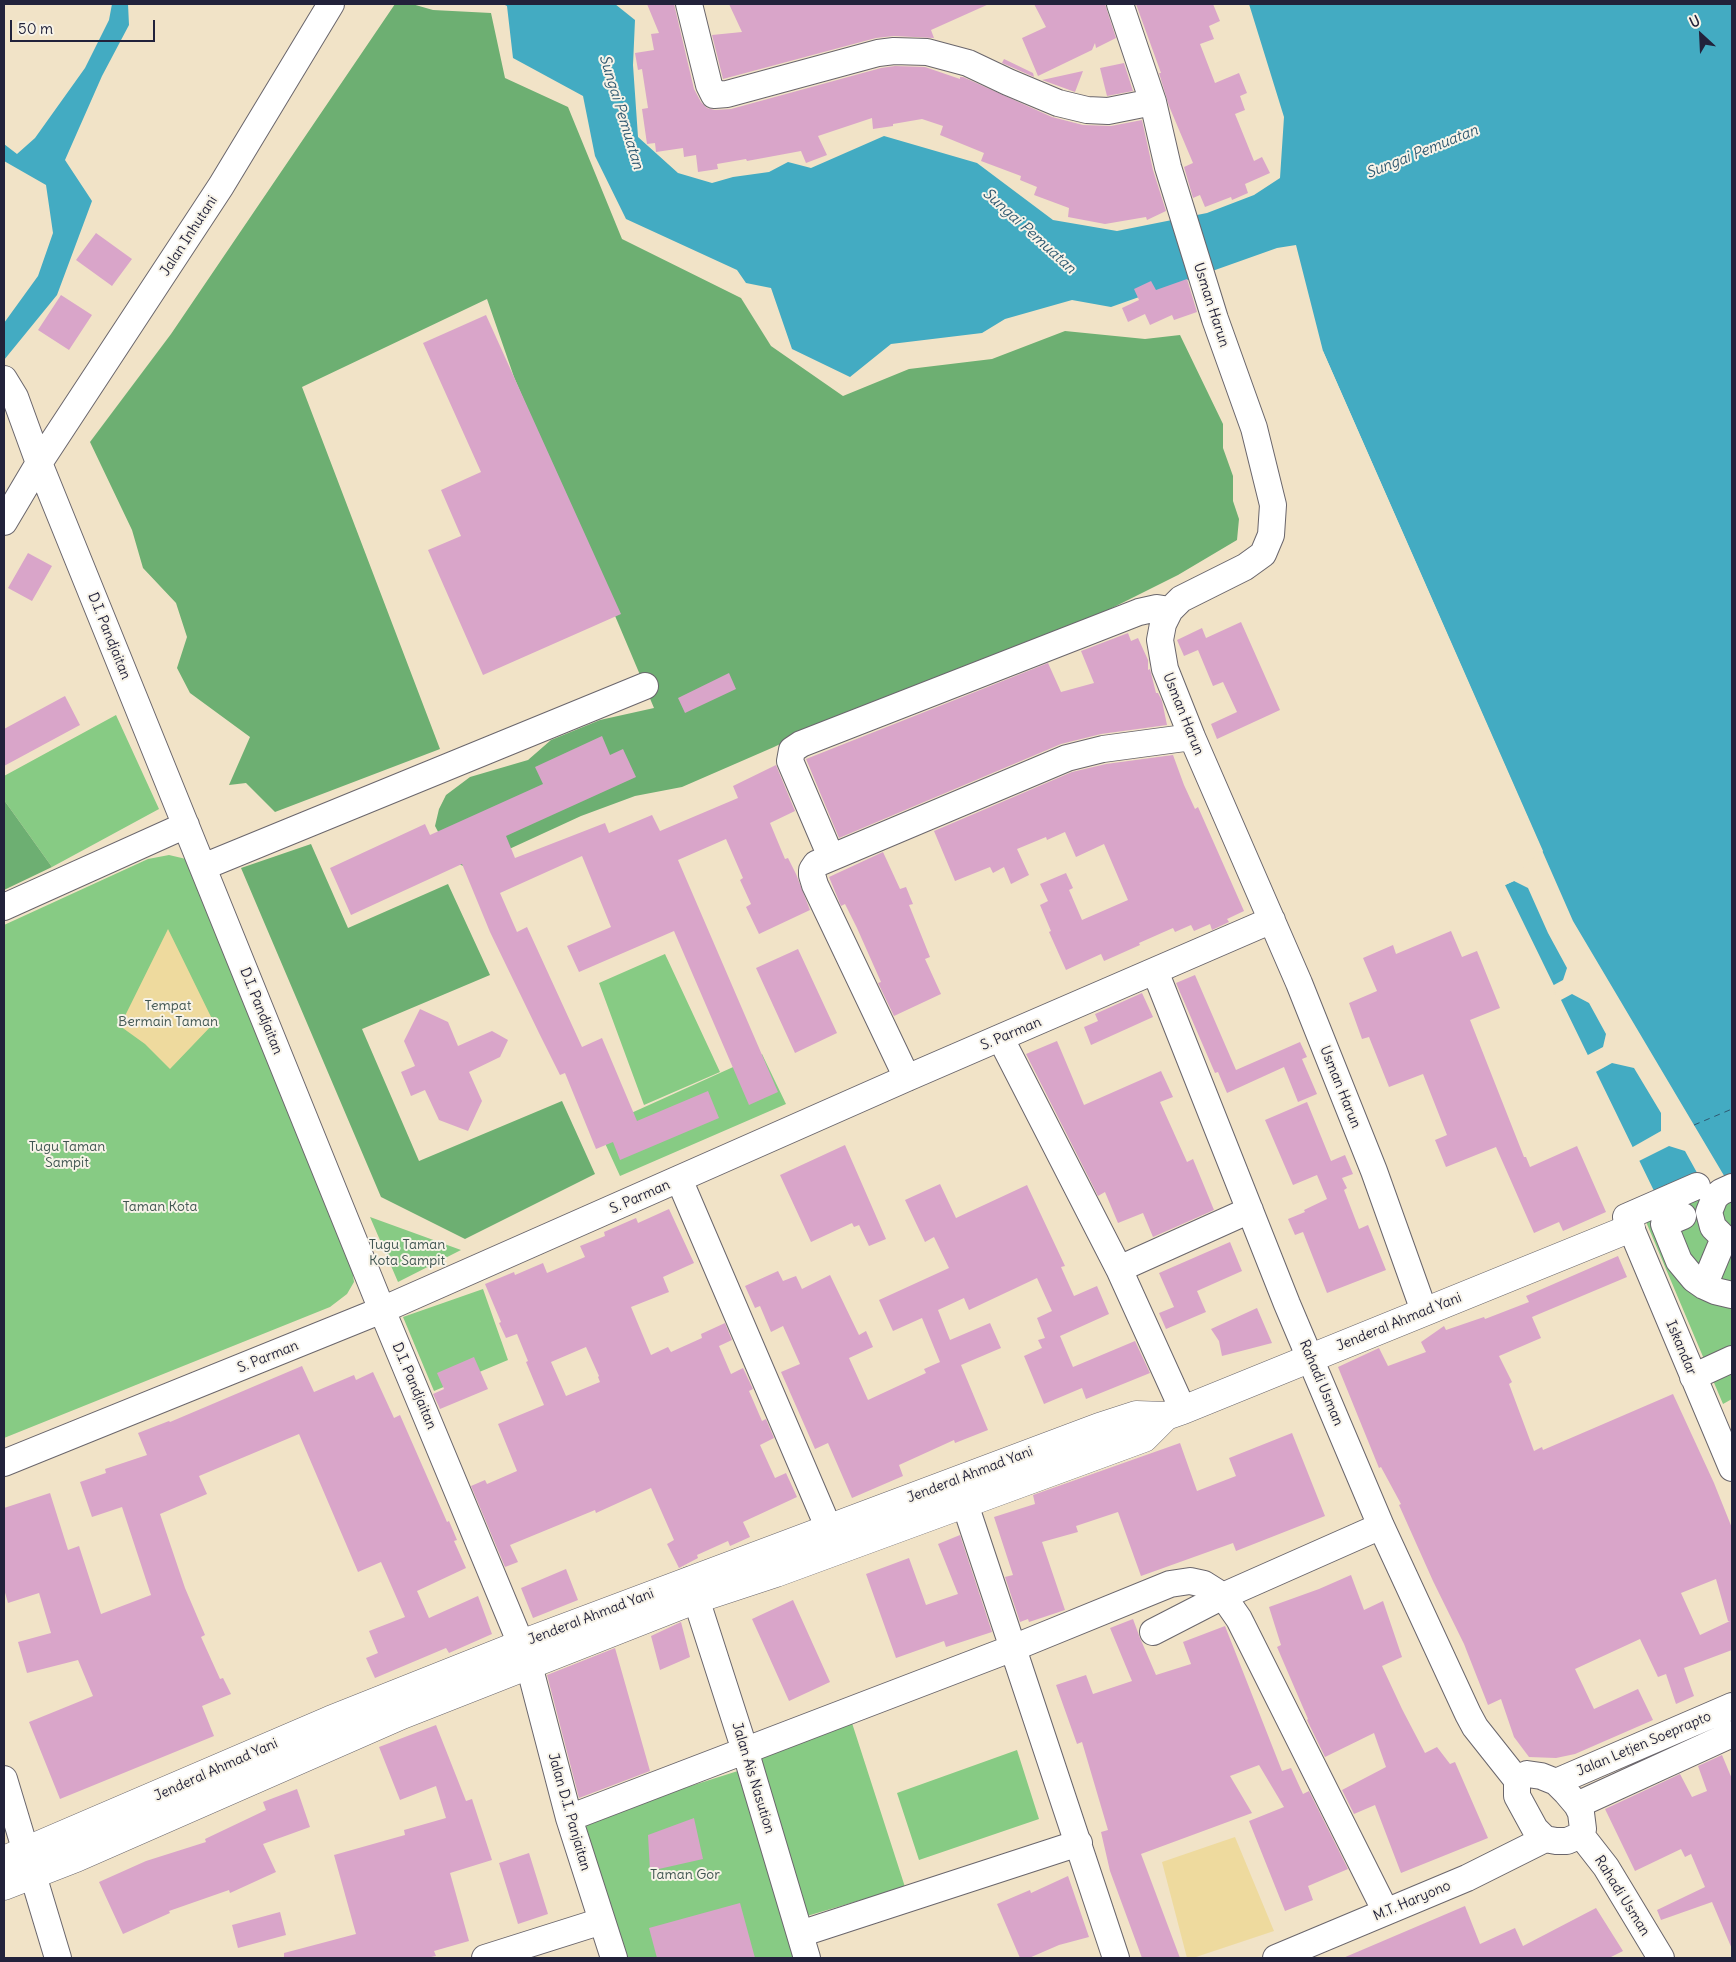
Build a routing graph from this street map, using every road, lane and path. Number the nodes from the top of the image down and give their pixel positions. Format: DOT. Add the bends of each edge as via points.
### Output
graph roads {
  1 [pos="331,4"];
  2 [pos="689,4"];
  3 [pos="1120,4"];
  4 [pos="1153,102"];
  5 [pos="4,378"];
  6 [pos="39,463"];
  7 [pos="4,522"];
  8 [pos="1170,610"];
  9 [pos="645,686"];
  10 [pos="1192,737"];
  11 [pos="186,825"];
  12 [pos="831,857"];
  13 [pos="203,867"];
  14 [pos="4,908"];
  15 [pos="1272,920"];
  16 [pos="1155,971"];
  17 [pos="1001,1039"];
  18 [pos="907,1078"];
  19 [pos="679,1180"];
  20 [pos="1697,1186"];
  21 [pos="1732,1187"];
  22 [pos="1250,1210"];
  23 [pos="1683,1216"];
  24 [pos="1628,1223"];
  25 [pos="1728,1239"];
  26 [pos="1119,1269"];
  27 [pos="1724,1296"];
  28 [pos="382,1310"];
  29 [pos="1424,1311"];
  30 [pos="1310,1358"];
  31 [pos="1732,1358"];
  32 [pos="1693,1377"];
  33 [pos="1175,1413"];
  34 [pos="4,1463"];
  35 [pos="1732,1468"];
  36 [pos="965,1504"];
  37 [pos="1381,1526"];
  38 [pos="829,1529"];
  39 [pos="693,1590"];
  40 [pos="1223,1596"];
  41 [pos="1153,1632"];
  42 [pos="1014,1648"];
  43 [pos="525,1654"];
  44 [pos="1732,1706"];
  45 [pos="1732,1734"];
  46 [pos="745,1752"];
  47 [pos="4,1779"];
  48 [pos="1517,1780"];
  49 [pos="1556,1782"];
  50 [pos="1577,1805"];
  51 [pos="569,1818"];
  52 [pos="1581,1835"];
  53 [pos="1545,1839"];
  54 [pos="1079,1844"];
  55 [pos="21,1862"];
  56 [pos="4,1886"];
  57 [pos="1386,1912"];
  58 [pos="602,1921"];
  59 [pos="800,1934"];
  60 [pos="531,1951"];
  61 [pos="54,1957"];
  62 [pos="485,1958"];
  63 [pos="614,1958"];
  64 [pos="807,1958"];
  65 [pos="1116,1958"];
  66 [pos="1276,1958"];
  67 [pos="1661,1958"];
  1 -- 6 [label="street, Jalan Inhutani" via="222,186"];
  2 -- 4 [label="street" via="714,96 894,51 927,52 968,63 1058,103 1087,110 1108,111"];
  3 -- 4 [label="street, Usman Harun"];
  4 -- 8 [label="street, Usman Harun" via="1168,167 1215,319 1254,428 1273,505 1272,535 1263,554 1245,567 1181,599"];
  5 -- 6 [label="street, D.I. Pandjaitan" via="15,397"];
  6 -- 7 [label="street, Jalan Inhutani"];
  6 -- 11 [label="street, D.I. Pandjaitan"];
  8 -- 10 [label="street, Usman Harun" via="1160,640 1165,669"];
  8 -- 12 [label="street" via="1157,608 1139,612 792,750 790,761"];
  9 -- 13 [label="street"];
  10 -- 12 [label="street" via="1103,749 1067,758"];
  10 -- 15 [label="street, Usman Harun"];
  11 -- 13 [label="street, D.I. Pandjaitan"];
  11 -- 14 [label="street"];
  12 -- 18 [label="street" via="816,864 812,876"];
  13 -- 28 [label="street, D.I. Pandjaitan"];
  15 -- 16 [label="street, S. Parman"];
  15 -- 29 [label="street, Usman Harun" via="1374,1171"];
  16 -- 17 [label="street, S. Parman"];
  16 -- 22 [label="street, Rahadi Usman"];
  17 -- 18 [label="street, S. Parman"];
  17 -- 26 [label="street"];
  18 -- 19 [label="street, S. Parman"];
  19 -- 28 [label="street, S. Parman"];
  19 -- 38 [label="street"];
  20 -- 24 [label="street"];
  21 -- 25 [label="street" via="1715,1197 1709,1212 1712,1227"];
  22 -- 26 [label="street"];
  22 -- 30 [label="street, Rahadi Usman"];
  23 -- 27 [label="street" via="1664,1224 1679,1261 1694,1279"];
  24 -- 29 [label="highway, Jenderal Ahmad Yani"];
  24 -- 32 [label="street, Iskandar"];
  25 -- 27 [label="street"];
  26 -- 33 [label="street"];
  28 -- 34 [label="street, S. Parman"];
  28 -- 43 [label="street, D.I. Pandjaitan"];
  29 -- 30 [label="highway, Jenderal Ahmad Yani"];
  30 -- 33 [label="highway, Jenderal Ahmad Yani"];
  30 -- 37 [label="street, Rahadi Usman"];
  31 -- 32 [label="street"];
  32 -- 35 [label="street, Iskandar"];
  33 -- 36 [label="highway, Jenderal Ahmad Yani" via="1144,1438"];
  33 -- 38 [label="highway, Jenderal Ahmad Yani" via="1136,1415 1099,1426"];
  36 -- 39 [label="highway, Jenderal Ahmad Yani" via="776,1573"];
  36 -- 42 [label="street"];
  37 -- 40 [label="street"];
  37 -- 48 [label="street, Rahadi Usman" via="1468,1714"];
  38 -- 39 [label="highway, Jenderal Ahmad Yani"];
  39 -- 43 [label="highway, Jenderal Ahmad Yani"];
  39 -- 46 [label="street, Jalan Ais Nasution"];
  40 -- 41 [label="street"];
  40 -- 42 [label="street" via="1204,1584 1190,1581 1170,1584"];
  40 -- 57 [label="street" via="1239,1619"];
  42 -- 46 [label="street"];
  42 -- 54 [label="street"];
  43 -- 51 [label="street, Jalan D.I. Panjaitan"];
  43 -- 55 [label="highway, Jenderal Ahmad Yani" via="330,1720 147,1800"];
  43 -- 55 [label="highway, Jenderal Ahmad Yani" via="402,1715 76,1858"];
  44 -- 49 [label="street, Jalan Letjen Soeprapto"];
  45 -- 50 [label="street, Jalan Letjen Soeprapto"];
  46 -- 51 [label="street"];
  46 -- 59 [label="street, Jalan Ais Nasution"];
  47 -- 55 [label="street"];
  48 -- 49 [label="street" via="1535,1774"];
  48 -- 53 [label="street" via="1520,1804"];
  49 -- 50 [label="street"];
  50 -- 52 [label="street" via="1583,1821"];
  51 -- 58 [label="street, Jalan D.I. Panjaitan"];
  52 -- 53 [label="street" via="1567,1841"];
  52 -- 67 [label="street, Rahadi Usman" via="1606,1867"];
  53 -- 57 [label="street, M.T. Haryono" via="1490,1868"];
  54 -- 59 [label="street"];
  54 -- 65 [label="street"];
  55 -- 56 [label="highway"];
  55 -- 61 [label="street"];
  57 -- 66 [label="street, M.T. Haryono"];
  58 -- 60 [label="street"];
  58 -- 63 [label="street, Jalan D.I. Panjaitan"];
  59 -- 64 [label="street, Jalan Ais Nasution"];
  60 -- 62 [label="street"];
}
